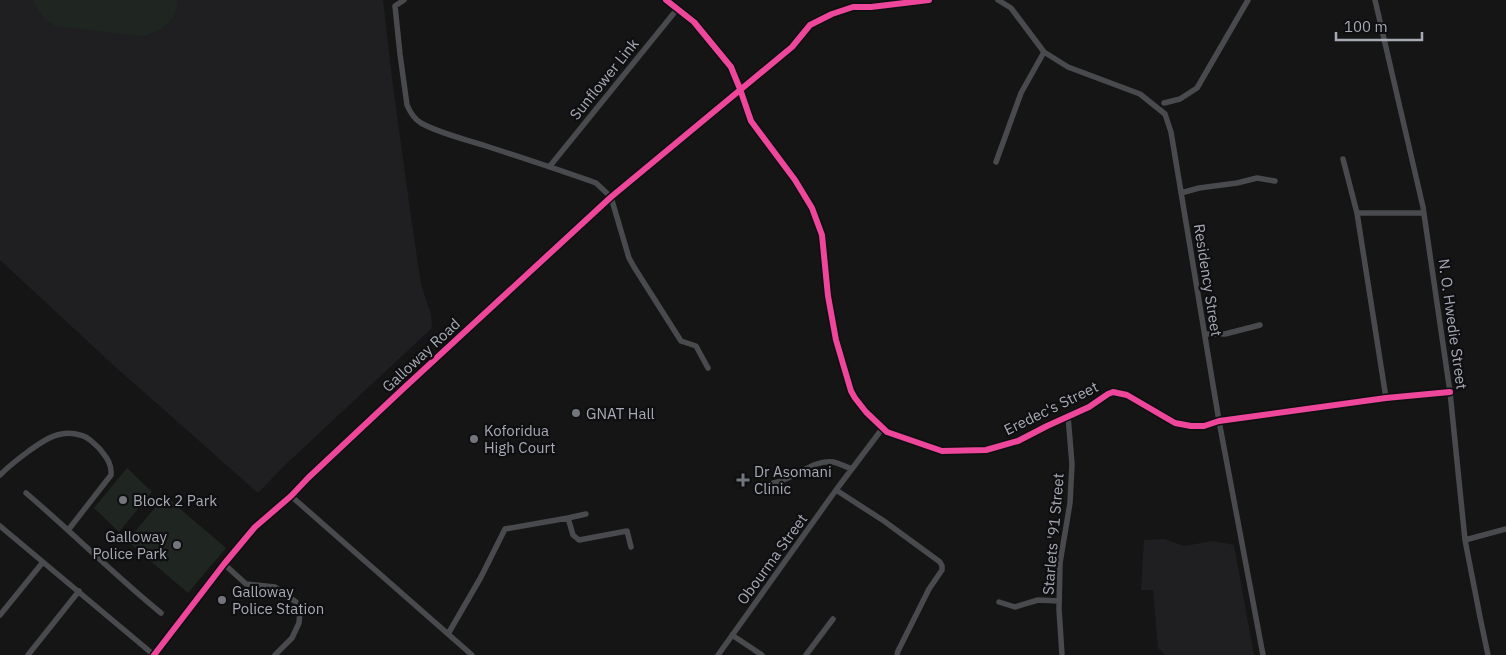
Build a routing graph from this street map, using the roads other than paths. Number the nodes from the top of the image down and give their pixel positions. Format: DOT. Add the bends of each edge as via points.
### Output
graph roads {
  1 [pos="404,0"];
  2 [pos="666,0"];
  3 [pos="851,0"];
  4 [pos="929,0"];
  5 [pos="998,0"];
  6 [pos="1248,0"];
  7 [pos="1375,0"];
  8 [pos="853,7"];
  9 [pos="678,8"];
  10 [pos="1044,52"];
  11 [pos="740,89"];
  12 [pos="1164,103"];
  13 [pos="1343,159"];
  14 [pos="996,162"];
  15 [pos="550,166"];
  16 [pos="1275,181"];
  17 [pos="1181,193"];
  18 [pos="611,197"];
  19 [pos="1357,213"];
  20 [pos="1424,213"];
  21 [pos="1260,325"];
  22 [pos="1205,334"];
  23 [pos="708,368"];
  24 [pos="1450,392"];
  25 [pos="1386,398"];
  26 [pos="1068,416"];
  27 [pos="1219,421"];
  28 [pos="882,429"];
  29 [pos="852,469"];
  30 [pos="0,475"];
  31 [pos="773,483"];
  32 [pos="836,490"];
  33 [pos="26,493"];
  34 [pos="292,496"];
  35 [pos="586,514"];
  36 [pos="568,518"];
  37 [pos="0,526"];
  38 [pos="69,529"];
  39 [pos="1506,529"];
  40 [pos="1465,540"];
  41 [pos="631,547"];
  42 [pos="43,562"];
  43 [pos="224,564"];
  44 [pos="79,592"];
  45 [pos="1059,601"];
  46 [pos="999,602"];
  47 [pos="161,613"];
  48 [pos="0,615"];
  49 [pos="833,619"];
  50 [pos="448,634"];
  51 [pos="732,635"];
  52 [pos="28,655"];
  53 [pos="154,655"];
  54 [pos="275,655"];
  55 [pos="472,655"];
  56 [pos="718,655"];
  57 [pos="762,655"];
  58 [pos="806,655"];
  59 [pos="897,655"];
  60 [pos="1062,655"];
  61 [pos="1263,655"];
  62 [pos="1488,655"];
  1 -- 15 [label="street" via="395,6 407,105 414,118 441,132"];
  2 -- 9 [label="street, Eredec's Street"];
  3 -- 8 [label="street"];
  4 -- 8 [label="street"];
  5 -- 10 [label="street, Residency Street" via="1011,8"];
  6 -- 12 [label="street" via="1197,88 1180,99"];
  7 -- 20 [label="street, N. O. Hwedie Street"];
  8 -- 11 [label="street" via="810,25 792,47"];
  9 -- 11 [label="street, Eredec's Street" via="694,22 731,67"];
  9 -- 15 [label="street, Sunflower Link"];
  10 -- 14 [label="street" via="1021,93"];
  10 -- 17 [label="street, Residency Street" via="1068,67 1140,94 1165,114"];
  11 -- 18 [label="street, Galloway Road"];
  11 -- 28 [label="street, Eredec's Street" via="755,128 812,208 822,235 836,340 851,391"];
  13 -- 19 [label="street"];
  15 -- 18 [label="street" via="596,183"];
  16 -- 17 [label="street" via="1258,178"];
  17 -- 22 [label="street, Residency Street"];
  18 -- 23 [label="street" via="629,258 681,341 696,346"];
  18 -- 34 [label="street, Galloway Road" via="398,393"];
  19 -- 20 [label="street"];
  19 -- 25 [label="street"];
  20 -- 24 [label="street, N. O. Hwedie Street"];
  21 -- 22 [label="street" via="1225,334"];
  22 -- 27 [label="street, Residency Street"];
  24 -- 25 [label="street, Eredec's Street"];
  24 -- 40 [label="street, N. O. Hwedie Street"];
  25 -- 27 [label="street, Eredec's Street"];
  26 -- 27 [label="street, Eredec's Street" via="1108,394 1119,392 1175,423 1204,426"];
  26 -- 28 [label="street, Eredec's Street" via="1018,441 986,450 942,451"];
  26 -- 45 [label="street, Starlets '91 Street" via="1072,464 1070,503 1060,562"];
  27 -- 61 [label="street, Residency Street"];
  28 -- 29 [label="street, Obourma Street"];
  29 -- 31 [label="street" via="834,462 820,463"];
  29 -- 32 [label="street, Obourma Street"];
  30 -- 38 [label="street" via="55,435 70,433 86,437 107,458 111,475"];
  32 -- 51 [label="street, Obourma Street"];
  32 -- 59 [label="street" via="884,521 942,566"];
  33 -- 38 [label="street"];
  34 -- 43 [label="street, Galloway Road" via="255,527"];
  34 -- 50 [label="street"];
  35 -- 36 [label="street"];
  36 -- 41 [label="street" via="573,535 579,540 627,531"];
  36 -- 50 [label="street" via="505,529"];
  37 -- 42 [label="street"];
  38 -- 47 [label="street"];
  39 -- 40 [label="street"];
  40 -- 62 [label="street, N. O. Hwedie Street"];
  42 -- 44 [label="street"];
  42 -- 48 [label="street"];
  43 -- 53 [label="street, Galloway Road"];
  43 -- 54 [label="street" via="246,584 275,587 296,602 300,612 299,623 292,638"];
  44 -- 52 [label="street"];
  44 -- 53 [label="street"];
  45 -- 46 [label="street" via="1038,600 1015,607"];
  45 -- 60 [label="street, Starlets '91 Street"];
  49 -- 58 [label="street"];
  50 -- 55 [label="street"];
  51 -- 56 [label="street, Obourma Street"];
  51 -- 57 [label="street"];
}
